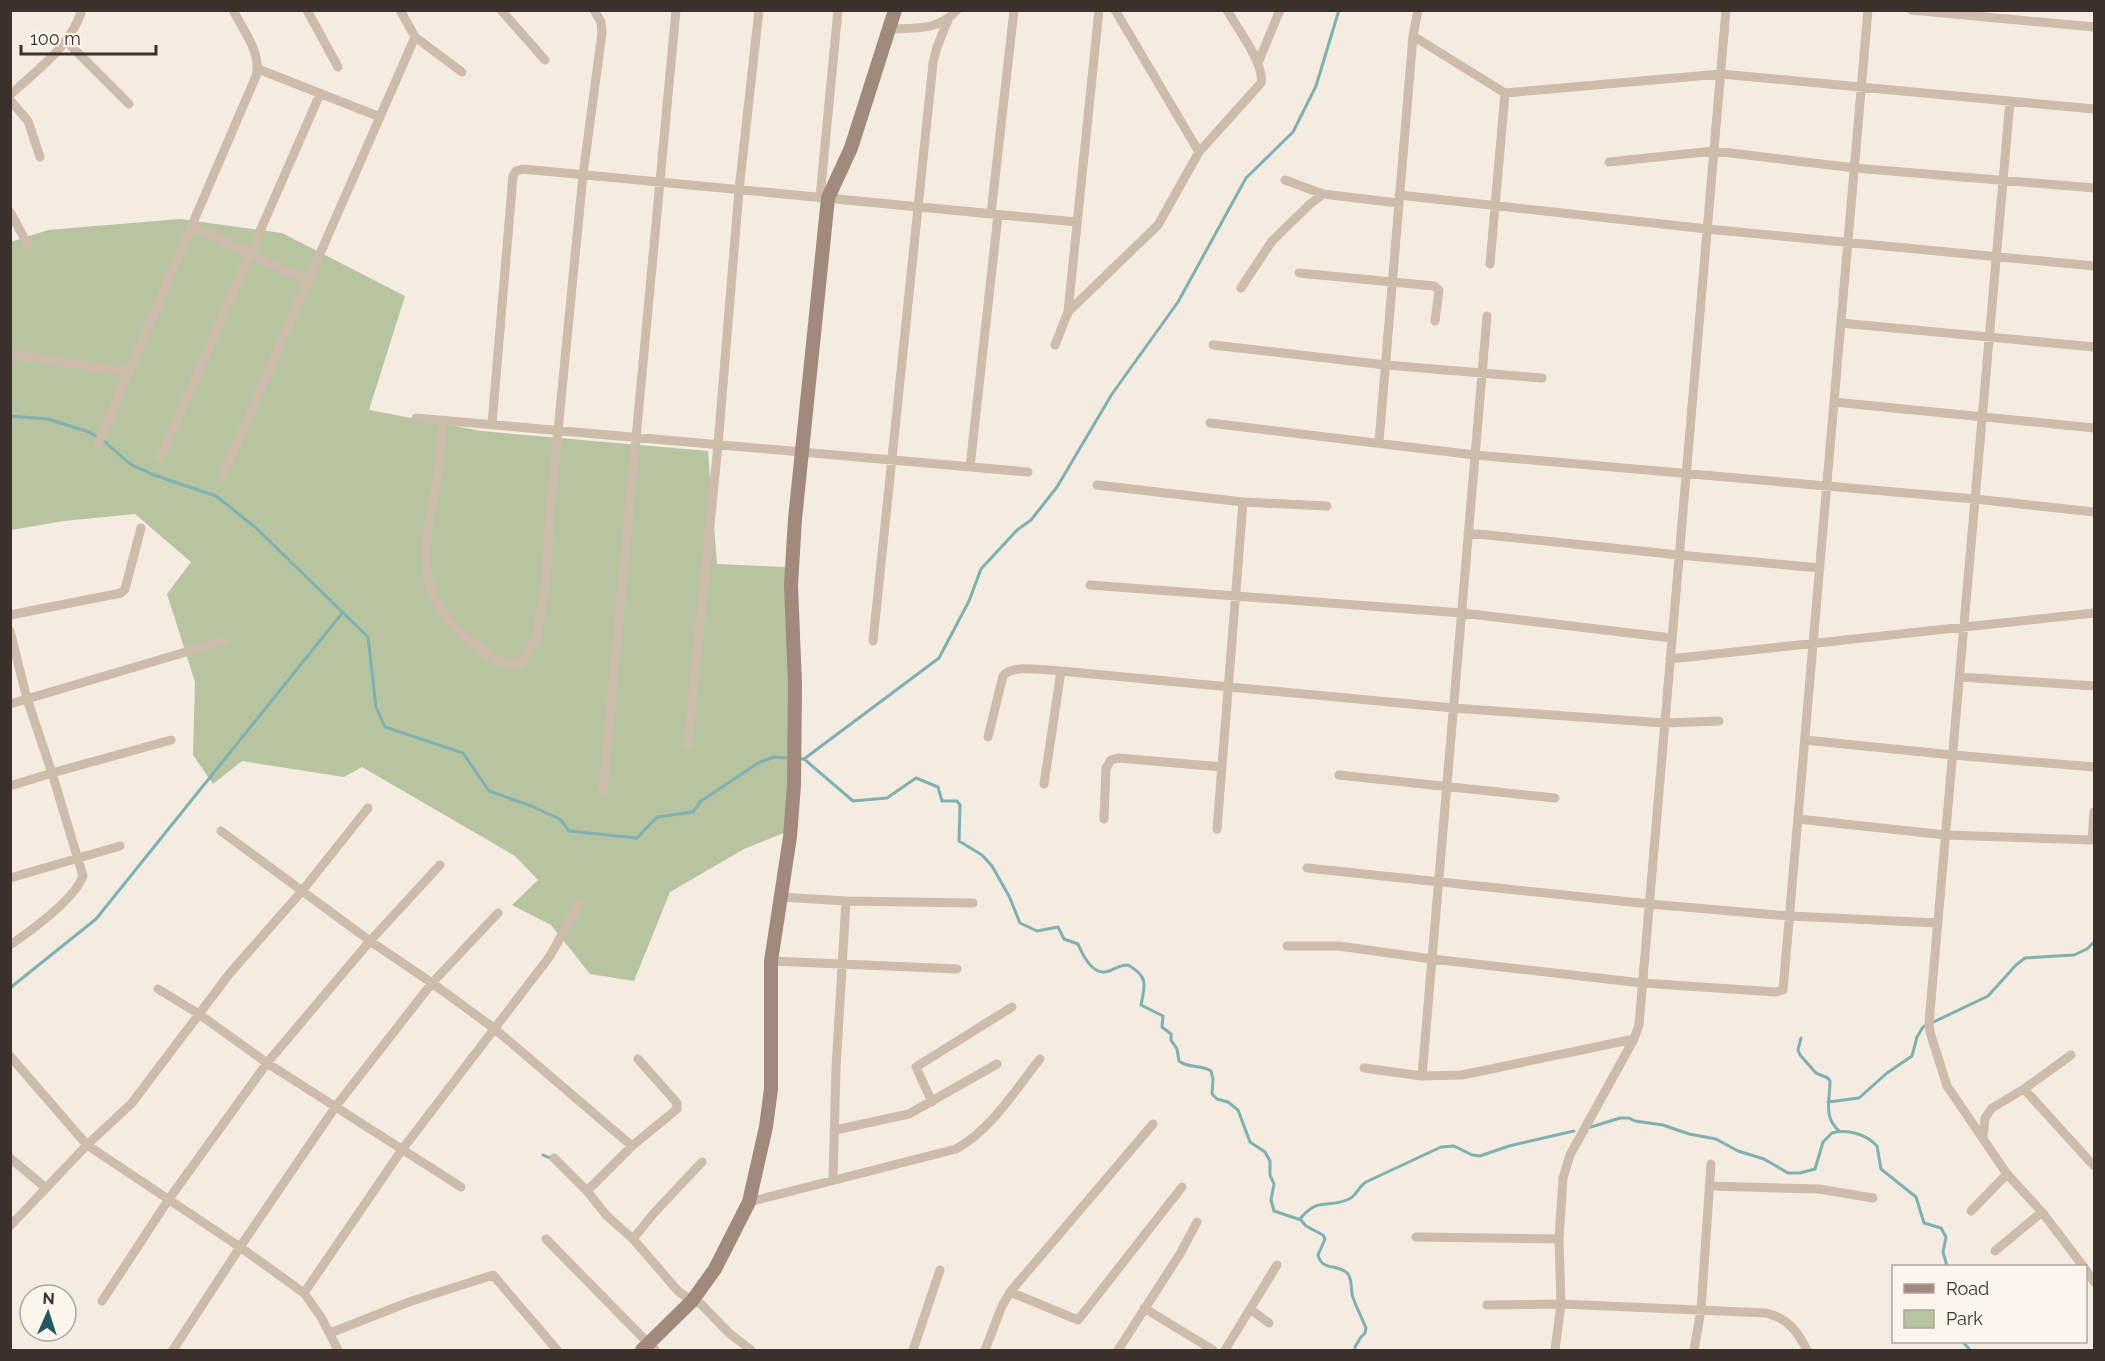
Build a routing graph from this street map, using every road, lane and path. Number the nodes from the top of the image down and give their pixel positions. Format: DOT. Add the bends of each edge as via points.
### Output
graph roads {
  1 [pos="82,10"];
  2 [pos="232,10"];
  3 [pos="307,10"];
  4 [pos="400,10"];
  5 [pos="501,10"];
  6 [pos="594,10"];
  7 [pos="676,10"];
  8 [pos="759,10"];
  9 [pos="838,10"];
  10 [pos="895,10"];
  11 [pos="957,10"];
  12 [pos="1014,10"];
  13 [pos="1099,10"];
  14 [pos="1115,10"];
  15 [pos="1227,10"];
  16 [pos="1280,10"];
  17 [pos="1418,10"];
  18 [pos="1726,10"];
  19 [pos="1868,10"];
  20 [pos="1911,10"];
  21 [pos="2019,15"];
  22 [pos="948,20"];
  23 [pos="2094,27"];
  24 [pos="889,29"];
  25 [pos="1413,36"];
  26 [pos="415,37"];
  27 [pos="67,42"];
  28 [pos="545,60"];
  29 [pos="1258,63"];
  30 [pos="338,67"];
  31 [pos="258,69"];
  32 [pos="462,72"];
  33 [pos="1721,74"];
  34 [pos="1862,88"];
  35 [pos="320,93"];
  36 [pos="1505,93"];
  37 [pos="10,95"];
  38 [pos="10,100"];
  39 [pos="2010,101"];
  40 [pos="129,104"];
  41 [pos="2094,109"];
  42 [pos="380,117"];
  43 [pos="1714,151"];
  44 [pos="1199,152"];
  45 [pos="40,157"];
  46 [pos="1609,162"];
  47 [pos="1855,168"];
  48 [pos="583,174"];
  49 [pos="1284,180"];
  50 [pos="2003,180"];
  51 [pos="660,182"];
  52 [pos="2094,188"];
  53 [pos="739,190"];
  54 [pos="1323,194"];
  55 [pos="824,198"];
  56 [pos="1399,199"];
  57 [pos="1495,206"];
  58 [pos="917,207"];
  59 [pos="10,212"];
  60 [pos="995,214"];
  61 [pos="1077,222"];
  62 [pos="191,226"];
  63 [pos="1707,229"];
  64 [pos="1848,244"];
  65 [pos="28,245"];
  66 [pos="250,254"];
  67 [pos="1996,257"];
  68 [pos="1490,264"];
  69 [pos="2094,266"];
  70 [pos="1299,273"];
  71 [pos="308,281"];
  72 [pos="1392,283"];
  73 [pos="1241,288"];
  74 [pos="1068,312"];
  75 [pos="1487,316"];
  76 [pos="1435,321"];
  77 [pos="1841,322"];
  78 [pos="1989,337"];
  79 [pos="1055,345"];
  80 [pos="1213,345"];
  81 [pos="2094,347"];
  82 [pos="10,354"];
  83 [pos="1386,365"];
  84 [pos="128,372"];
  85 [pos="1482,373"];
  86 [pos="1542,378"];
  87 [pos="1834,402"];
  88 [pos="1982,417"];
  89 [pos="416,418"];
  90 [pos="442,420"];
  91 [pos="1210,423"];
  92 [pos="492,424"];
  93 [pos="2094,428"];
  94 [pos="558,430"];
  95 [pos="636,437"];
  96 [pos="1379,442"];
  97 [pos="98,444"];
  98 [pos="718,445"];
  99 [pos="801,452"];
  100 [pos="1475,455"];
  101 [pos="161,457"];
  102 [pos="891,460"];
  103 [pos="970,467"];
  104 [pos="1028,472"];
  105 [pos="1686,473"];
  106 [pos="223,475"];
  107 [pos="1097,485"];
  108 [pos="1827,486"];
  109 [pos="1975,499"];
  110 [pos="1243,502"];
  111 [pos="1327,506"];
  112 [pos="2094,512"];
  113 [pos="141,528"];
  114 [pos="1468,532"];
  115 [pos="1679,555"];
  116 [pos="1820,568"];
  117 [pos="1090,585"];
  118 [pos="1236,595"];
  119 [pos="1462,613"];
  120 [pos="2094,613"];
  121 [pos="10,615"];
  122 [pos="1964,628"];
  123 [pos="10,631"];
  124 [pos="1672,638"];
  125 [pos="223,641"];
  126 [pos="873,641"];
  127 [pos="1813,644"];
  128 [pos="1670,659"];
  129 [pos="1061,671"];
  130 [pos="1960,677"];
  131 [pos="2094,686"];
  132 [pos="1228,687"];
  133 [pos="27,699"];
  134 [pos="10,704"];
  135 [pos="1453,708"];
  136 [pos="1719,721"];
  137 [pos="1664,723"];
  138 [pos="988,736"];
  139 [pos="171,740"];
  140 [pos="1805,740"];
  141 [pos="688,744"];
  142 [pos="1953,755"];
  143 [pos="1222,766"];
  144 [pos="2094,767"];
  145 [pos="52,773"];
  146 [pos="1339,775"];
  147 [pos="1044,784"];
  148 [pos="10,786"];
  149 [pos="1446,786"];
  150 [pos="603,791"];
  151 [pos="1555,798"];
  152 [pos="368,808"];
  153 [pos="2094,812"];
  154 [pos="1104,819"];
  155 [pos="1798,819"];
  156 [pos="1217,829"];
  157 [pos="222,831"];
  158 [pos="1946,834"];
  159 [pos="120,846"];
  160 [pos="79,858"];
  161 [pos="440,865"];
  162 [pos="1306,868"];
  163 [pos="10,878"];
  164 [pos="1438,883"];
  165 [pos="302,891"];
  166 [pos="780,897"];
  167 [pos="846,901"];
  168 [pos="973,903"];
  169 [pos="579,904"];
  170 [pos="1649,904"];
  171 [pos="498,913"];
  172 [pos="1790,916"];
  173 [pos="1938,923"];
  174 [pos="370,941"];
  175 [pos="10,945"];
  176 [pos="1287,946"];
  177 [pos="1432,959"];
  178 [pos="771,961"];
  179 [pos="844,964"];
  180 [pos="957,969"];
  181 [pos="432,983"];
  182 [pos="1642,983"];
  183 [pos="158,989"];
  184 [pos="1012,1007"];
  185 [pos="199,1014"];
  186 [pos="495,1029"];
  187 [pos="1634,1039"];
  188 [pos="2071,1055"];
  189 [pos="10,1056"];
  190 [pos="638,1059"];
  191 [pos="1040,1059"];
  192 [pos="267,1064"];
  193 [pos="997,1064"];
  194 [pos="1364,1068"];
  195 [pos="1422,1076"];
  196 [pos="2024,1089"];
  197 [pos="932,1102"];
  198 [pos="336,1106"];
  199 [pos="1153,1124"];
  200 [pos="836,1130"];
  201 [pos="1983,1138"];
  202 [pos="87,1145"];
  203 [pos="632,1146"];
  204 [pos="401,1150"];
  205 [pos="10,1158"];
  206 [pos="554,1158"];
  207 [pos="702,1162"];
  208 [pos="1711,1164"];
  209 [pos="2094,1166"];
  210 [pos="2007,1174"];
  211 [pos="833,1179"];
  212 [pos="1709,1186"];
  213 [pos="461,1187"];
  214 [pos="1182,1187"];
  215 [pos="46,1188"];
  216 [pos="587,1191"];
  217 [pos="1873,1198"];
  218 [pos="170,1199"];
  219 [pos="748,1202"];
  220 [pos="1971,1211"];
  221 [pos="2042,1212"];
  222 [pos="1197,1222"];
  223 [pos="10,1226"];
  224 [pos="1416,1238"];
  225 [pos="546,1239"];
  226 [pos="633,1239"];
  227 [pos="1559,1239"];
  228 [pos="240,1247"];
  229 [pos="1995,1251"];
  230 [pos="1277,1264"];
  231 [pos="2082,1265"];
  232 [pos="940,1270"];
  233 [pos="1010,1292"];
  234 [pos="304,1293"];
  235 [pos="102,1301"];
  236 [pos="692,1301"];
  237 [pos="1561,1304"];
  238 [pos="1487,1305"];
  239 [pos="1144,1308"];
  240 [pos="1250,1309"];
  241 [pos="1701,1310"];
  242 [pos="1269,1323"];
  243 [pos="330,1333"];
  244 [pos="649,1348"];
  245 [pos="173,1350"];
  246 [pos="338,1350"];
  247 [pos="557,1350"];
  248 [pos="751,1350"];
  249 [pos="913,1350"];
  250 [pos="985,1350"];
  251 [pos="1118,1350"];
  252 [pos="1213,1350"];
  253 [pos="1225,1350"];
  254 [pos="1555,1350"];
  255 [pos="1694,1350"];
  256 [pos="1807,1350"];
  1 -- 27 [label="street"];
  2 -- 31 [label="street" via="255,49"];
  3 -- 30 [label="street"];
  4 -- 26 [label="street"];
  5 -- 28 [label="street"];
  6 -- 48 [label="street" via="602,33"];
  7 -- 51 [label="street"];
  8 -- 53 [label="street"];
  9 -- 55 [label="street"];
  10 -- 24 [label="street"];
  11 -- 22 [label="street"];
  12 -- 60 [label="street"];
  13 -- 61 [label="street"];
  14 -- 44 [label="street"];
  15 -- 29 [label="street"];
  16 -- 29 [label="street"];
  17 -- 25 [label="street"];
  18 -- 33 [label="street"];
  19 -- 34 [label="street"];
  20 -- 21 [label="street"];
  21 -- 23 [label="street"];
  22 -- 24 [label="street" via="921,28"];
  22 -- 58 [label="street" via="933,63"];
  24 -- 55 [label="street" via="851,148"];
  25 -- 36 [label="street"];
  25 -- 56 [label="street"];
  26 -- 32 [label="street"];
  26 -- 42 [label="street"];
  27 -- 37 [label="street"];
  27 -- 40 [label="street"];
  29 -- 44 [label="street" via="1263,75 1261,83"];
  31 -- 35 [label="street"];
  31 -- 62 [label="street"];
  33 -- 34 [label="street"];
  33 -- 36 [label="street"];
  33 -- 43 [label="street"];
  34 -- 39 [label="street"];
  34 -- 47 [label="street"];
  35 -- 42 [label="street"];
  35 -- 66 [label="street"];
  36 -- 57 [label="street"];
  38 -- 45 [label="street" via="28,121"];
  39 -- 41 [label="street"];
  39 -- 50 [label="street"];
  42 -- 71 [label="street"];
  43 -- 46 [label="street"];
  43 -- 47 [label="street"];
  43 -- 63 [label="street"];
  44 -- 74 [label="street" via="1158,225"];
  47 -- 50 [label="street"];
  47 -- 64 [label="street"];
  48 -- 51 [label="street"];
  48 -- 92 [label="street" via="523,169 513,176"];
  48 -- 94 [label="street"];
  49 -- 54 [label="street"];
  50 -- 52 [label="street"];
  50 -- 67 [label="street"];
  51 -- 53 [label="street"];
  51 -- 95 [label="street"];
  53 -- 55 [label="street"];
  53 -- 98 [label="street"];
  54 -- 56 [label="street"];
  54 -- 73 [label="street" via="1272,241"];
  55 -- 58 [label="street"];
  55 -- 99 [label="street"];
  56 -- 57 [label="street"];
  56 -- 72 [label="street"];
  57 -- 63 [label="street"];
  57 -- 68 [label="street"];
  58 -- 60 [label="street"];
  58 -- 102 [label="street"];
  59 -- 65 [label="street"];
  60 -- 61 [label="street"];
  60 -- 103 [label="street"];
  61 -- 74 [label="street"];
  62 -- 66 [label="street"];
  62 -- 84 [label="street"];
  63 -- 64 [label="street"];
  63 -- 105 [label="street"];
  64 -- 67 [label="street"];
  64 -- 77 [label="street"];
  66 -- 71 [label="street"];
  66 -- 101 [label="street"];
  67 -- 69 [label="street"];
  67 -- 78 [label="street"];
  70 -- 72 [label="street"];
  71 -- 106 [label="street"];
  72 -- 76 [label="street" via="1434,286 1439,290"];
  72 -- 83 [label="street"];
  74 -- 79 [label="street"];
  75 -- 85 [label="street"];
  77 -- 78 [label="street"];
  77 -- 87 [label="street"];
  78 -- 81 [label="street"];
  78 -- 88 [label="street"];
  80 -- 83 [label="street"];
  82 -- 84 [label="street"];
  83 -- 85 [label="street"];
  83 -- 96 [label="street"];
  84 -- 97 [label="street"];
  85 -- 86 [label="street"];
  85 -- 100 [label="street"];
  87 -- 88 [label="street"];
  87 -- 108 [label="street"];
  88 -- 93 [label="street"];
  88 -- 109 [label="street"];
  89 -- 90 [label="street"];
  90 -- 92 [label="street"];
  90 -- 94 [label="street" via="438,477 425,546 429,584 461,634 491,658 506,664 520,664 536,639 541,622"];
  91 -- 96 [label="street"];
  92 -- 94 [label="street"];
  94 -- 95 [label="street"];
  95 -- 98 [label="street"];
  95 -- 150 [label="street"];
  96 -- 100 [label="street"];
  98 -- 99 [label="street"];
  98 -- 141 [label="street"];
  99 -- 102 [label="street"];
  99 -- 166 [label="street" via="791,585 794,785"];
  100 -- 105 [label="street"];
  100 -- 114 [label="street"];
  102 -- 103 [label="street"];
  102 -- 126 [label="street"];
  103 -- 104 [label="street"];
  105 -- 108 [label="street"];
  105 -- 115 [label="street"];
  107 -- 110 [label="street"];
  108 -- 109 [label="street"];
  108 -- 116 [label="street"];
  109 -- 112 [label="street"];
  109 -- 122 [label="street"];
  110 -- 111 [label="street"];
  110 -- 118 [label="street"];
  113 -- 121 [label="street" via="122,593"];
  114 -- 115 [label="street"];
  114 -- 119 [label="street"];
  115 -- 116 [label="street"];
  115 -- 124 [label="street"];
  116 -- 127 [label="street"];
  117 -- 118 [label="street"];
  118 -- 119 [label="street"];
  118 -- 132 [label="street"];
  119 -- 124 [label="street"];
  119 -- 135 [label="street"];
  120 -- 122 [label="street"];
  122 -- 127 [label="street"];
  122 -- 130 [label="street"];
  123 -- 133 [label="street"];
  124 -- 128 [label="street"];
  125 -- 133 [label="street"];
  127 -- 128 [label="street"];
  127 -- 140 [label="street"];
  128 -- 137 [label="street"];
  129 -- 132 [label="street"];
  129 -- 138 [label="street" via="1006,672"];
  129 -- 147 [label="street"];
  130 -- 131 [label="street"];
  130 -- 142 [label="street"];
  132 -- 135 [label="street"];
  132 -- 143 [label="street"];
  133 -- 134 [label="street"];
  133 -- 145 [label="street"];
  135 -- 137 [label="street"];
  135 -- 149 [label="street"];
  136 -- 137 [label="street"];
  137 -- 170 [label="street"];
  139 -- 145 [label="street"];
  140 -- 142 [label="street"];
  140 -- 155 [label="street"];
  142 -- 144 [label="street"];
  142 -- 158 [label="street"];
  143 -- 154 [label="street" via="1111,760 1106,768"];
  143 -- 156 [label="street"];
  145 -- 148 [label="street"];
  145 -- 160 [label="street"];
  146 -- 149 [label="street"];
  149 -- 151 [label="street"];
  149 -- 164 [label="street"];
  152 -- 165 [label="street"];
  153 -- 158 [label="street" via="2092,840"];
  155 -- 158 [label="street"];
  155 -- 172 [label="street"];
  157 -- 165 [label="street"];
  158 -- 173 [label="street"];
  159 -- 160 [label="street"];
  160 -- 163 [label="street"];
  160 -- 175 [label="street" via="83,876 76,888 35,928"];
  161 -- 174 [label="street"];
  162 -- 164 [label="street"];
  164 -- 170 [label="street"];
  164 -- 177 [label="street"];
  165 -- 174 [label="street"];
  165 -- 185 [label="street"];
  166 -- 167 [label="street"];
  166 -- 178 [label="street"];
  167 -- 168 [label="street"];
  167 -- 179 [label="street"];
  169 -- 186 [label="street" via="550,956"];
  170 -- 172 [label="street"];
  170 -- 182 [label="street"];
  171 -- 181 [label="street"];
  172 -- 173 [label="street"];
  172 -- 182 [label="street" via="1783,990"];
  173 -- 201 [label="street" via="1930,1032 1947,1086"];
  174 -- 181 [label="street"];
  174 -- 192 [label="street"];
  176 -- 177 [label="street" via="1338,946"];
  177 -- 182 [label="street"];
  177 -- 195 [label="street"];
  178 -- 179 [label="street"];
  178 -- 219 [label="street" via="769,1110"];
  179 -- 180 [label="street"];
  179 -- 200 [label="street"];
  181 -- 186 [label="street"];
  181 -- 198 [label="street"];
  182 -- 187 [label="street"];
  183 -- 185 [label="street"];
  184 -- 197 [label="street" via="916,1067"];
  185 -- 192 [label="street"];
  185 -- 202 [label="street" via="132,1103"];
  186 -- 203 [label="street"];
  186 -- 204 [label="street"];
  187 -- 195 [label="street" via="1477,1073"];
  187 -- 227 [label="street" via="1570,1155 1563,1178"];
  188 -- 196 [label="street"];
  189 -- 202 [label="street"];
  190 -- 203 [label="street" via="678,1106"];
  191 -- 211 [label="street" via="994,1117 956,1149"];
  192 -- 198 [label="street"];
  192 -- 218 [label="street"];
  193 -- 197 [label="street"];
  194 -- 195 [label="street"];
  196 -- 201 [label="street" via="1992,1108"];
  196 -- 209 [label="street"];
  197 -- 200 [label="street" via="892,1119"];
  198 -- 204 [label="street"];
  198 -- 228 [label="street"];
  199 -- 233 [label="street"];
  200 -- 211 [label="street"];
  201 -- 210 [label="street"];
  202 -- 215 [label="street"];
  202 -- 218 [label="street"];
  203 -- 216 [label="street"];
  204 -- 213 [label="street"];
  204 -- 234 [label="street"];
  205 -- 215 [label="street"];
  206 -- 216 [label="street"];
  207 -- 226 [label="street"];
  208 -- 212 [label="street"];
  210 -- 220 [label="street"];
  210 -- 221 [label="street"];
  211 -- 219 [label="street"];
  212 -- 217 [label="street" via="1826,1190"];
  212 -- 241 [label="street"];
  214 -- 233 [label="street" via="1078,1320"];
  215 -- 223 [label="street"];
  216 -- 226 [label="street"];
  218 -- 228 [label="street"];
  218 -- 235 [label="street"];
  219 -- 236 [label="street" via="715,1269"];
  221 -- 229 [label="street"];
  221 -- 231 [label="street"];
  222 -- 239 [label="street"];
  224 -- 227 [label="street"];
  225 -- 244 [label="street"];
  226 -- 236 [label="street" via="678,1291"];
  227 -- 237 [label="street"];
  228 -- 234 [label="street"];
  228 -- 245 [label="street"];
  230 -- 240 [label="street"];
  232 -- 249 [label="street"];
  233 -- 250 [label="street"];
  234 -- 243 [label="street"];
  236 -- 244 [label="street"];
  236 -- 248 [label="street" via="701,1304"];
  237 -- 238 [label="street"];
  237 -- 241 [label="street"];
  237 -- 254 [label="street"];
  239 -- 251 [label="street"];
  239 -- 252 [label="street"];
  240 -- 242 [label="street"];
  240 -- 253 [label="street"];
  241 -- 255 [label="street"];
  241 -- 256 [label="street" via="1776,1316 1793,1327"];
  243 -- 246 [label="street"];
  243 -- 247 [label="street" via="493,1275"];
}
